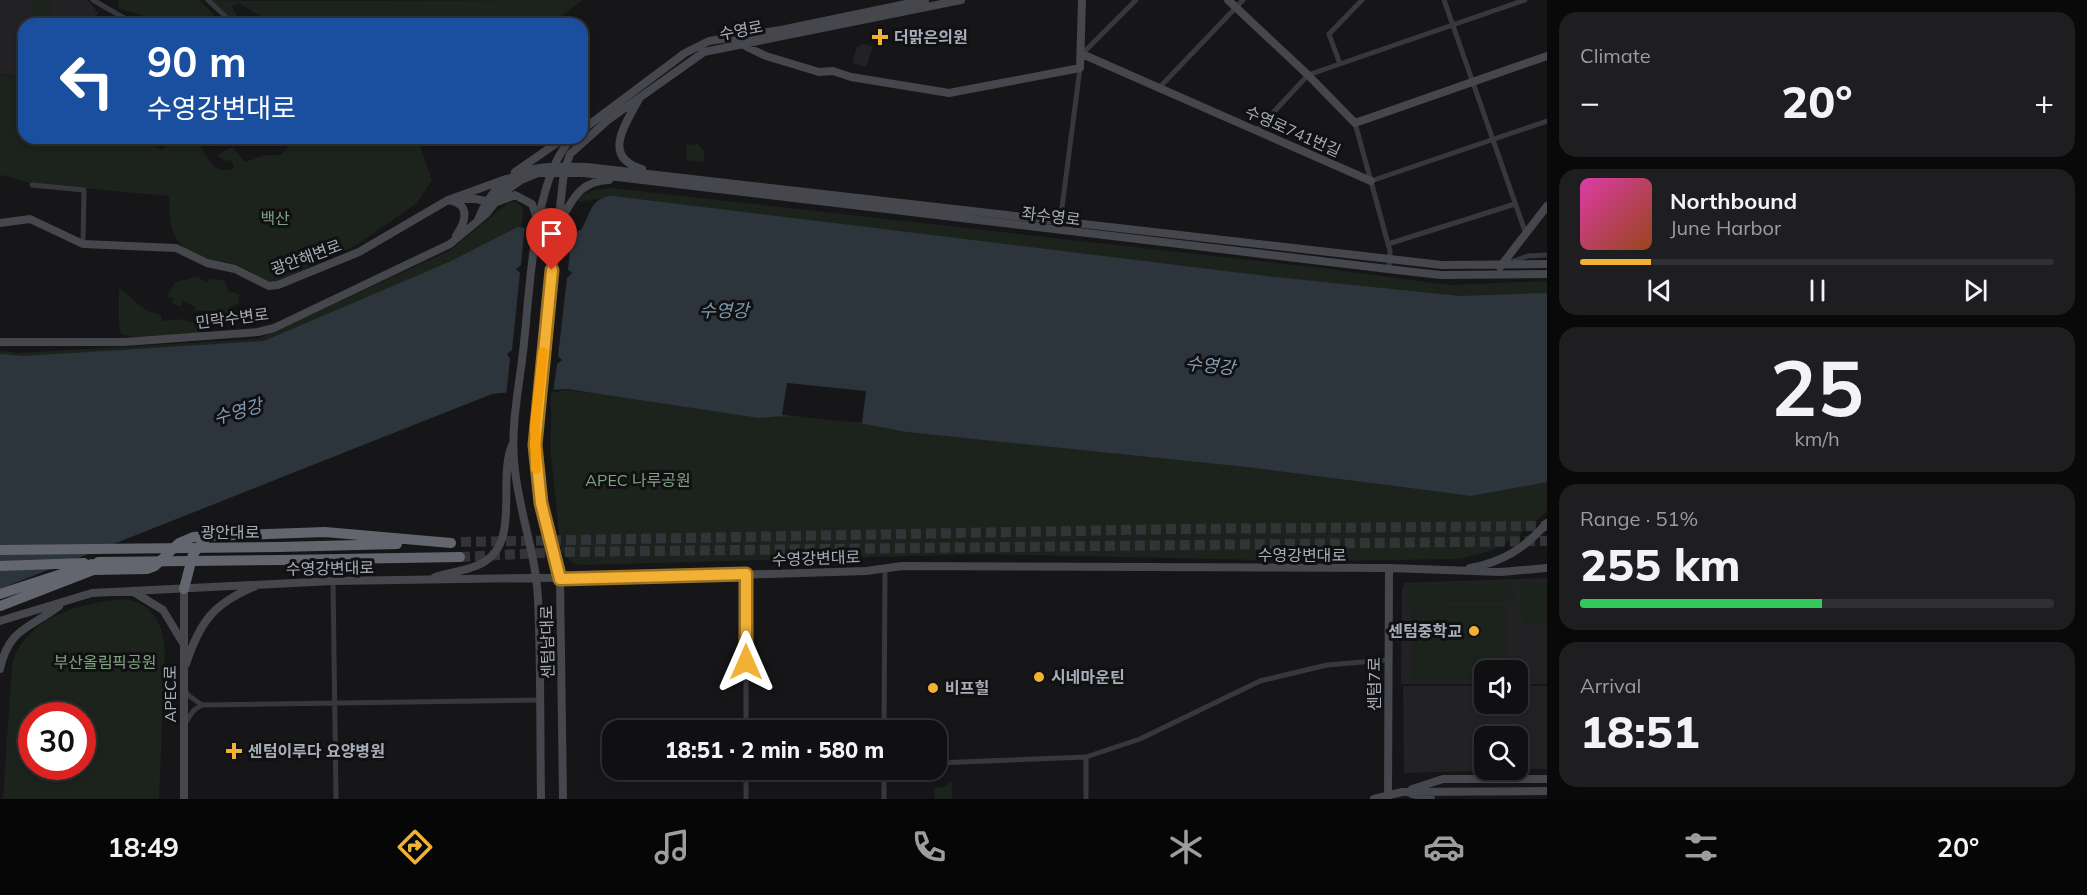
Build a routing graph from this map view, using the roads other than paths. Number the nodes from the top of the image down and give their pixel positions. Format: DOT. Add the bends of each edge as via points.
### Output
graph roads {
  1 [pos="93,0"];
  2 [pos="208,0"];
  3 [pos="925,0"];
  4 [pos="962,0"];
  5 [pos="1082,0"];
  6 [pos="1136,0"];
  7 [pos="1228,0"];
  8 [pos="1243,0"];
  9 [pos="1362,0"];
  10 [pos="1444,0"];
  11 [pos="1525,0"];
  12 [pos="1236,8"];
  13 [pos="124,18"];
  14 [pos="227,18"];
  15 [pos="1452,25"];
  16 [pos="734,36"];
  17 [pos="742,43"];
  18 [pos="1082,54"];
  19 [pos="1547,56"];
  20 [pos="1340,64"];
  21 [pos="1080,68"];
  22 [pos="1308,75"];
  23 [pos="1472,82"];
  24 [pos="1159,88"];
  25 [pos="639,98"];
  26 [pos="1547,121"];
  27 [pos="1355,123"];
  28 [pos="588,126"];
  29 [pos="1257,130"];
  30 [pos="588,136"];
  31 [pos="1492,141"];
  32 [pos="556,144"];
  33 [pos="567,144"];
  34 [pos="578,144"];
  35 [pos="553,169"];
  36 [pos="565,169"];
  37 [pos="651,174"];
  38 [pos="507,179"];
  39 [pos="624,179"];
  40 [pos="1371,181"];
  41 [pos="32,184"];
  42 [pos="448,200"];
  43 [pos="491,202"];
  44 [pos="1515,204"];
  45 [pos="1547,206"];
  46 [pos="1061,221"];
  47 [pos="0,223"];
  48 [pos="538,223"];
  49 [pos="558,225"];
  50 [pos="1059,231"];
  51 [pos="1526,234"];
  52 [pos="83,244"];
  53 [pos="450,244"];
  54 [pos="1388,244"];
  55 [pos="1547,255"];
  56 [pos="1390,259"];
  57 [pos="1547,264"];
  58 [pos="1502,265"];
  59 [pos="1389,269"];
  60 [pos="1495,274"];
  61 [pos="1547,274"];
  62 [pos="0,342"];
  63 [pos="514,441"];
  64 [pos="1547,523"];
  65 [pos="208,536"];
  66 [pos="0,550"];
  67 [pos="460,557"];
  68 [pos="98,562"];
  69 [pos="0,566"];
  70 [pos="1389,568"];
  71 [pos="1547,568"];
  72 [pos="885,569"];
  73 [pos="1457,570"];
  74 [pos="746,574"];
  75 [pos="536,579"];
  76 [pos="560,579"];
  77 [pos="423,580"];
  78 [pos="333,581"];
  79 [pos="263,583"];
  80 [pos="184,589"];
  81 [pos="130,591"];
  82 [pos="0,594"];
  83 [pos="65,601"];
  84 [pos="0,606"];
  85 [pos="0,621"];
  86 [pos="184,644"];
  87 [pos="1387,660"];
  88 [pos="0,669"];
  89 [pos="184,671"];
  90 [pos="184,686"];
  91 [pos="539,700"];
  92 [pos="334,702"];
  93 [pos="202,705"];
  94 [pos="746,720"];
  95 [pos="884,720"];
  96 [pos="184,726"];
  97 [pos="1086,757"];
  98 [pos="947,763"];
  99 [pos="1547,779"];
  100 [pos="746,780"];
  101 [pos="884,780"];
  102 [pos="1547,791"];
  103 [pos="1402,792"];
  104 [pos="1388,797"];
  105 [pos="184,799"];
  106 [pos="336,799"];
  107 [pos="541,799"];
  108 [pos="562,799"];
  109 [pos="746,799"];
  110 [pos="884,799"];
  111 [pos="1086,799"];
  112 [pos="1374,799"];
  113 [pos="1431,799"];
  1 -- 13 [label="street"];
  2 -- 14 [label="street"];
  3 -- 16 [label="main road, 수영로"];
  4 -- 17 [label="main road, 수영로"];
  5 -- 18 [label="main road"];
  6 -- 18 [label="street"];
  7 -- 12 [label="main road"];
  8 -- 12 [label="street"];
  9 -- 20 [label="street" via="1329,34"];
  10 -- 15 [label="street"];
  11 -- 15 [label="street"];
  12 -- 22 [label="main road"];
  12 -- 24 [label="street"];
  15 -- 20 [label="street"];
  15 -- 23 [label="street"];
  16 -- 17 [label="main road"];
  16 -- 28 [label="main road, 수영로" via="709,41 685,53"];
  17 -- 21 [label="main road" via="766,56 819,72 833,71 949,93"];
  17 -- 25 [label="main road, 수영로" via="698,55"];
  18 -- 21 [label="main road"];
  18 -- 24 [label="main road, 수영로741번길"];
  19 -- 23 [label="main road"];
  20 -- 22 [label="street"];
  21 -- 46 [label="street"];
  22 -- 27 [label="main road"];
  22 -- 29 [label="street"];
  23 -- 27 [label="main road"];
  23 -- 31 [label="street"];
  24 -- 29 [label="main road, 수영로741번길"];
  25 -- 30 [label="main road, 수영로"];
  25 -- 37 [label="main road" via="621,130 620,149 632,166"];
  26 -- 31 [label="street"];
  27 -- 40 [label="street"];
  29 -- 40 [label="main road, 수영로741번길"];
  31 -- 40 [label="street"];
  31 -- 44 [label="street"];
  32 -- 38 [label="main road"];
  33 -- 35 [label="main road"];
  34 -- 36 [label="main road, 수영로"];
  35 -- 36 [label="main road, 좌수영로"];
  35 -- 38 [label="main road, 민락수변로" via="528,169"];
  35 -- 43 [label="main road, 민락수변로" via="521,180"];
  35 -- 48 [label="main road, 센텀남대로"];
  36 -- 37 [label="main road, 좌수영로"];
  36 -- 39 [label="main road, 좌수영로"];
  36 -- 49 [label="main road, 센텀남대로"];
  37 -- 46 [label="main road, 좌수영로"];
  38 -- 42 [label="main road, 광안해변로"];
  38 -- 43 [label="main road, 민락수변로"];
  39 -- 49 [label="main road" via="586,184 567,205"];
  39 -- 50 [label="main road, 좌수영로"];
  40 -- 54 [label="street"];
  41 -- 52 [label="street" via="84,190"];
  42 -- 43 [label="main road"];
  42 -- 52 [label="main road, 광안해변로" via="360,252 278,285 269,286 176,248"];
  42 -- 53 [label="main road" via="462,205 465,212 463,226"];
  43 -- 48 [label="main road" via="515,195 524,198 536,211"];
  43 -- 53 [label="main road, 민락수변로" via="477,222"];
  44 -- 51 [label="street"];
  44 -- 54 [label="street"];
  45 -- 51 [label="main road"];
  46 -- 50 [label="street"];
  46 -- 56 [label="main road, 좌수영로"];
  47 -- 52 [label="main road, 광안해변로" via="30,219"];
  48 -- 63 [label="main road, 센텀남대로"];
  49 -- 76 [label="main road, 센텀남대로" via="535,445 537,484"];
  50 -- 59 [label="main road, 좌수영로"];
  51 -- 58 [label="main road"];
  53 -- 62 [label="main road, 민락수변로" via="274,328 258,332 124,342"];
  54 -- 56 [label="street"];
  55 -- 58 [label="street" via="1527,256"];
  56 -- 58 [label="main road, 좌수영로" via="1442,265"];
  56 -- 59 [label="street"];
  57 -- 58 [label="main road, 좌수영로"];
  58 -- 60 [label="main road"];
  59 -- 60 [label="main road, 좌수영로" via="1441,275"];
  60 -- 61 [label="main road, 좌수영로"];
  63 -- 75 [label="main road, 센텀남대로" via="519,505"];
  63 -- 77 [label="main road" via="507,454 506,529 499,547 478,566"];
  64 -- 73 [label="main road, 수영강변대로" via="1523,548 1509,556"];
  65 -- 66 [label="highway, 광안대로, bridge" via="325,532 456,542"];
  65 -- 80 [label="highway" via="193,554"];
  65 -- 84 [label="highway" via="179,543 147,569 93,570"];
  67 -- 68 [label="highway, 광안대로, bridge"];
  68 -- 69 [label="highway, 광안대로"];
  68 -- 82 [label="highway"];
  70 -- 72 [label="main road, 수영강변대로"];
  70 -- 73 [label="main road, 수영강변대로"];
  70 -- 87 [label="main road, 센텀7로"];
  71 -- 73 [label="main road, 수영강변대로"];
  72 -- 74 [label="main road, 수영강변대로"];
  72 -- 95 [label="street"];
  74 -- 76 [label="main road, 수영강변대로"];
  74 -- 94 [label="street"];
  75 -- 76 [label="main road, 수영강변대로"];
  75 -- 77 [label="main road, 수영강변대로"];
  75 -- 91 [label="main road, 센텀남대로"];
  76 -- 108 [label="main road, 센텀남대로"];
  77 -- 78 [label="main road, 수영강변대로"];
  78 -- 79 [label="main road, 수영강변대로"];
  78 -- 92 [label="street"];
  79 -- 80 [label="main road, 수영강변대로"];
  79 -- 89 [label="main road" via="227,600 202,623"];
  80 -- 81 [label="main road, 수영강변대로"];
  80 -- 86 [label="main road, APEC로"];
  81 -- 83 [label="main road, 수영강변대로" via="92,593"];
  81 -- 86 [label="main road" via="163,610"];
  83 -- 85 [label="main road, 수영강변대로"];
  83 -- 88 [label="main road" via="16,634"];
  86 -- 89 [label="main road, APEC로"];
  87 -- 97 [label="street" via="1327,665 1260,681 1140,739"];
  87 -- 104 [label="main road, 센텀7로"];
  89 -- 90 [label="main road, APEC로"];
  90 -- 93 [label="street" via="188,695"];
  90 -- 96 [label="main road, APEC로"];
  91 -- 92 [label="street"];
  91 -- 107 [label="main road, 센텀남대로"];
  92 -- 93 [label="street"];
  92 -- 106 [label="street"];
  93 -- 96 [label="street"];
  96 -- 105 [label="main road, APEC로"];
  97 -- 98 [label="street"];
  97 -- 111 [label="street"];
  99 -- 103 [label="main road" via="1443,779"];
  100 -- 109 [label="street"];
  101 -- 110 [label="street"];
  102 -- 103 [label="main road"];
  103 -- 104 [label="main road"];
  103 -- 113 [label="main road"];
  104 -- 112 [label="main road"];
}
